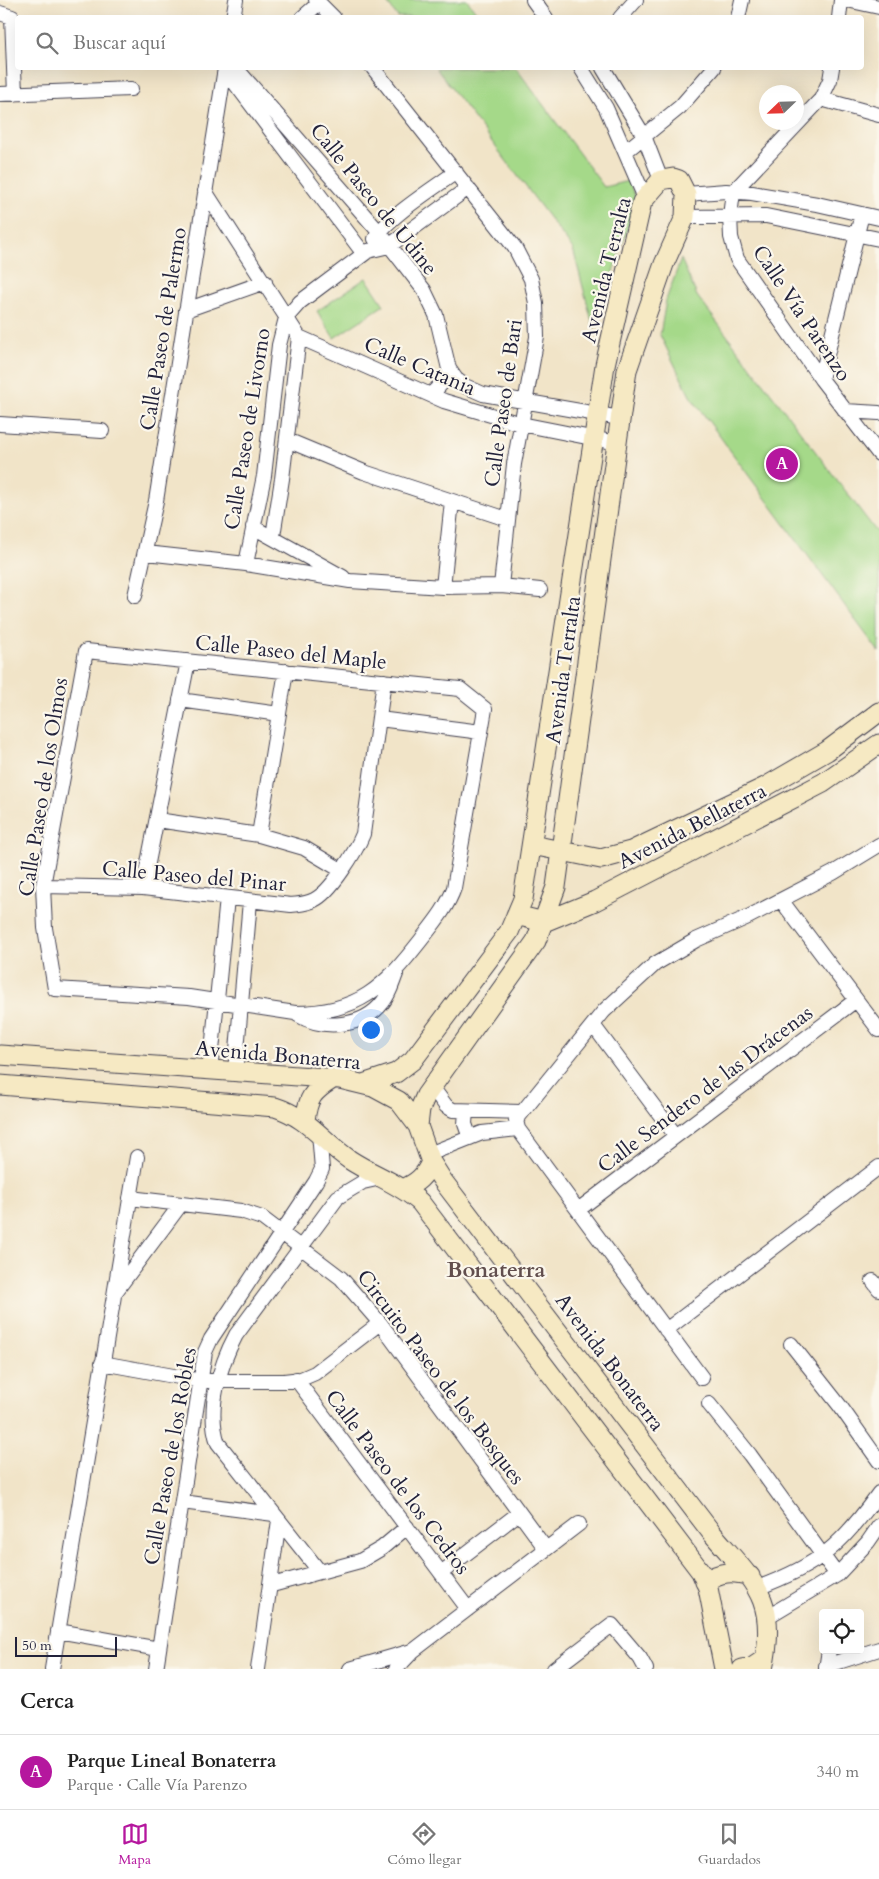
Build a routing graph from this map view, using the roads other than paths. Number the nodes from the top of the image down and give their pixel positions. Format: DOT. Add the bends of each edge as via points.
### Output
graph roads {
  1 [pos="236,0"];
  2 [pos="533,0"];
  3 [pos="636,0"];
  4 [pos="742,0"];
  5 [pos="841,0"];
  6 [pos="847,0"];
  7 [pos="318,2"];
  8 [pos="879,8"];
  9 [pos="0,13"];
  10 [pos="234,15"];
  11 [pos="305,15"];
  12 [pos="331,15"];
  13 [pos="544,15"];
  14 [pos="623,15"];
  15 [pos="739,15"];
  16 [pos="839,15"];
  17 [pos="375,70"];
  18 [pos="582,70"];
  19 [pos="604,70"];
  20 [pos="712,70"];
  21 [pos="832,70"];
  22 [pos="232,72"];
  23 [pos="131,90"];
  24 [pos="0,94"];
  25 [pos="15,94"];
  26 [pos="821,99"];
  27 [pos="879,115"];
  28 [pos="644,136"];
  29 [pos="626,151"];
  30 [pos="456,172"];
  31 [pos="661,180"];
  32 [pos="468,188"];
  33 [pos="205,191"];
  34 [pos="733,192"];
  35 [pos="686,194"];
  36 [pos="645,198"];
  37 [pos="862,214"];
  38 [pos="730,216"];
  39 [pos="685,217"];
  40 [pos="879,218"];
  41 [pos="379,232"];
  42 [pos="857,233"];
  43 [pos="879,238"];
  44 [pos="390,246"];
  45 [pos="366,252"];
  46 [pos="265,282"];
  47 [pos="186,310"];
  48 [pos="286,318"];
  49 [pos="299,337"];
  50 [pos="451,373"];
  51 [pos="821,379"];
  52 [pos="431,395"];
  53 [pos="525,401"];
  54 [pos="846,411"];
  55 [pos="879,413"];
  56 [pos="598,414"];
  57 [pos="620,418"];
  58 [pos="0,424"];
  59 [pos="521,424"];
  60 [pos="102,432"];
  61 [pos="594,439"];
  62 [pos="287,440"];
  63 [pos="617,443"];
  64 [pos="879,454"];
  65 [pos="452,501"];
  66 [pos="507,519"];
  67 [pos="253,527"];
  68 [pos="273,536"];
  69 [pos="146,553"];
  70 [pos="246,564"];
  71 [pos="350,581"];
  72 [pos="501,586"];
  73 [pos="443,588"];
  74 [pos="540,590"];
  75 [pos="134,596"];
  76 [pos="86,651"];
  77 [pos="188,661"];
  78 [pos="286,671"];
  79 [pos="384,681"];
  80 [pos="180,700"];
  81 [pos="879,712"];
  82 [pos="279,714"];
  83 [pos="379,719"];
  84 [pos="481,732"];
  85 [pos="879,744"];
  86 [pos="157,820"];
  87 [pos="258,835"];
  88 [pos="879,845"];
  89 [pos="532,846"];
  90 [pos="560,853"];
  91 [pos="341,870"];
  92 [pos="43,886"];
  93 [pos="143,888"];
  94 [pos="227,898"];
  95 [pos="781,900"];
  96 [pos="250,901"];
  97 [pos="516,915"];
  98 [pos="544,922"];
  99 [pos="856,1000"];
  100 [pos="217,1001"];
  101 [pos="241,1005"];
  102 [pos="592,1025"];
  103 [pos="879,1030"];
  104 [pos="0,1055"];
  105 [pos="210,1071"];
  106 [pos="235,1072"];
  107 [pos="331,1080"];
  108 [pos="0,1084"];
  109 [pos="363,1084"];
  110 [pos="432,1087"];
  111 [pos="466,1111"];
  112 [pos="518,1120"];
  113 [pos="418,1126"];
  114 [pos="312,1127"];
  115 [pos="676,1136"];
  116 [pos="470,1138"];
  117 [pos="137,1157"];
  118 [pos="430,1158"];
  119 [pos="879,1167"];
  120 [pos="382,1178"];
  121 [pos="403,1189"];
  122 [pos="130,1198"];
  123 [pos="181,1204"];
  124 [pos="578,1210"];
  125 [pos="282,1232"];
  126 [pos="301,1246"];
  127 [pos="114,1294"];
  128 [pos="380,1323"];
  129 [pos="666,1330"];
  130 [pos="557,1331"];
  131 [pos="791,1344"];
  132 [pos="533,1352"];
  133 [pos="102,1363"];
  134 [pos="702,1378"];
  135 [pos="296,1379"];
  136 [pos="201,1381"];
  137 [pos="219,1381"];
  138 [pos="709,1404"];
  139 [pos="879,1461"];
  140 [pos="670,1478"];
  141 [pos="879,1493"];
  142 [pos="645,1498"];
  143 [pos="182,1502"];
  144 [pos="520,1513"];
  145 [pos="277,1517"];
  146 [pos="579,1524"];
  147 [pos="879,1526"];
  148 [pos="407,1527"];
  149 [pos="879,1541"];
  150 [pos="865,1546"];
  151 [pos="546,1549"];
  152 [pos="824,1556"];
  153 [pos="320,1572"];
  154 [pos="441,1572"];
  155 [pos="837,1574"];
  156 [pos="705,1582"];
  157 [pos="754,1582"];
  158 [pos="272,1585"];
  159 [pos="468,1609"];
  160 [pos="767,1617"];
  161 [pos="58,1631"];
  162 [pos="159,1648"];
  163 [pos="879,1649"];
  164 [pos="413,1651"];
  165 [pos="828,1654"];
  166 [pos="723,1664"];
  167 [pos="764,1664"];
  168 [pos="826,1668"];
  169 [pos="52,1669"];
  170 [pos="156,1669"];
  171 [pos="258,1669"];
  172 [pos="350,1669"];
  173 [pos="396,1669"];
  174 [pos="554,1669"];
  175 [pos="646,1669"];
  176 [pos="742,1669"];
  1 -- 10 [label="street"];
  2 -- 13 [label="street"];
  3 -- 14 [label="street"];
  4 -- 15 [label="street"];
  5 -- 16 [label="street"];
  6 -- 8 [label="street"];
  7 -- 11 [label="street"];
  7 -- 12 [label="street"];
  9 -- 25 [label="street" via="12,17"];
  17 -- 30 [label="street, Calle Paseo de Bari"];
  18 -- 29 [label="street" via="606,108"];
  19 -- 28 [label="street"];
  20 -- 28 [label="street" via="680,107"];
  21 -- 26 [label="street"];
  22 -- 33 [label="street, Calle Paseo de Palermo"];
  22 -- 41 [label="street, Calle Paseo de Udine"];
  22 -- 45 [label="street, Calle Paseo de Udine"];
  23 -- 25 [label="street"];
  24 -- 25 [label="street"];
  26 -- 27 [label="street"];
  26 -- 34 [label="street"];
  28 -- 29 [label="street"];
  28 -- 31 [label="street"];
  29 -- 36 [label="street"];
  30 -- 32 [label="street, Calle Paseo de Bari"];
  30 -- 41 [label="street, Calle Paseo de Livorno"];
  31 -- 35 [label="street" via="679,180"];
  31 -- 36 [label="street, Avenida Terralta"];
  32 -- 44 [label="street, Calle Paseo de Livorno"];
  32 -- 53 [label="street, Calle Paseo de Bari" via="516,248 531,280 537,337"];
  33 -- 46 [label="street"];
  33 -- 47 [label="street, Calle Paseo de Palermo"];
  34 -- 35 [label="street"];
  34 -- 37 [label="street"];
  34 -- 38 [label="street, Calle Vía Parenzo"];
  35 -- 39 [label="street, Avenida Terralta"];
  36 -- 56 [label="street, Avenida Terralta" via="605,365"];
  37 -- 40 [label="street"];
  37 -- 42 [label="street"];
  38 -- 39 [label="street"];
  38 -- 42 [label="street" via="766,216"];
  38 -- 51 [label="street, Calle Vía Parenzo" via="737,259"];
  39 -- 57 [label="street, Avenida Terralta" via="664,264 627,370"];
  41 -- 44 [label="street, Calle Paseo de Udine"];
  41 -- 45 [label="street, Calle Paseo de Livorno"];
  42 -- 43 [label="street"];
  42 -- 51 [label="street"];
  44 -- 45 [label="street, Calle Paseo de Livorno"];
  44 -- 50 [label="street, Calle Paseo de Udine" via="424,290 436,315"];
  45 -- 48 [label="street, Calle Paseo de Livorno" via="300,302"];
  46 -- 47 [label="street"];
  46 -- 48 [label="street"];
  47 -- 69 [label="street, Calle Paseo de Palermo"];
  48 -- 49 [label="street"];
  48 -- 67 [label="street, Calle Paseo de Livorno" via="280,338 264,476"];
  49 -- 52 [label="street, Calle Catania"];
  49 -- 62 [label="street, Calle Paseo de Livorno"];
  50 -- 52 [label="street"];
  50 -- 53 [label="street" via="465,386 483,394"];
  51 -- 54 [label="street, Calle Vía Parenzo"];
  52 -- 59 [label="street, Calle Catania"];
  53 -- 56 [label="street"];
  53 -- 59 [label="street, Calle Paseo de Bari"];
  54 -- 55 [label="street"];
  54 -- 64 [label="street, Calle Vía Parenzo"];
  56 -- 57 [label="street"];
  56 -- 61 [label="street, Avenida Terralta"];
  57 -- 63 [label="street, Avenida Terralta"];
  58 -- 60 [label="street"];
  59 -- 61 [label="street, Calle Catania"];
  59 -- 66 [label="street, Calle Paseo de Bari"];
  61 -- 63 [label="street, Calle Catania"];
  61 -- 89 [label="street, Avenida Terralta"];
  62 -- 65 [label="street" via="364,472"];
  62 -- 68 [label="street, Calle Paseo de Livorno"];
  63 -- 90 [label="street, Avenida Terralta"];
  65 -- 66 [label="street"];
  65 -- 73 [label="street"];
  66 -- 72 [label="street, Calle Paseo de Bari"];
  67 -- 68 [label="street"];
  67 -- 70 [label="street, Calle Paseo de Livorno"];
  68 -- 71 [label="street"];
  69 -- 70 [label="street"];
  69 -- 75 [label="street, Calle Paseo de Palermo"];
  70 -- 71 [label="street"];
  71 -- 73 [label="street"];
  72 -- 73 [label="street"];
  72 -- 74 [label="street"];
  76 -- 77 [label="street, Calle Paseo del Maple"];
  76 -- 92 [label="street, Calle Paseo de los Olmos"];
  77 -- 78 [label="street, Calle Paseo del Maple"];
  77 -- 80 [label="street"];
  78 -- 79 [label="street, Calle Paseo del Maple"];
  78 -- 82 [label="street"];
  79 -- 83 [label="street, Calle Paseo del Pinar"];
  79 -- 84 [label="street, Calle Paseo del Maple" via="460,689 485,709"];
  80 -- 82 [label="street"];
  80 -- 86 [label="street"];
  81 -- 90 [label="street, Avenida Bellaterra" via="827,751 765,787 631,850 601,859"];
  82 -- 87 [label="street"];
  83 -- 84 [label="street"];
  83 -- 91 [label="street, Calle Paseo del Pinar" via="363,834"];
  84 -- 101 [label="street" via="451,898 397,971 382,1004 364,1017 343,1025 324,1025 309,1022 295,1013"];
  85 -- 98 [label="street, Avenida Bellaterra" via="823,783 752,821 595,901"];
  86 -- 87 [label="street"];
  86 -- 93 [label="street"];
  87 -- 91 [label="street" via="304,848"];
  88 -- 95 [label="street"];
  89 -- 90 [label="street, Avenida Bellaterra"];
  89 -- 97 [label="street, Avenida Terralta" via="523,898"];
  90 -- 98 [label="street, Avenida Terralta" via="556,887"];
  91 -- 96 [label="street, Calle Paseo del Pinar" via="315,900 291,905"];
  92 -- 93 [label="street, Calle Paseo del Pinar"];
  92 -- 100 [label="street, Calle Paseo de los Olmos" via="45,928 55,989"];
  93 -- 94 [label="street, Calle Paseo del Pinar"];
  94 -- 96 [label="street, Calle Paseo del Pinar"];
  94 -- 100 [label="street"];
  95 -- 99 [label="street"];
  95 -- 102 [label="street" via="696,940 655,964"];
  96 -- 101 [label="street"];
  97 -- 98 [label="street"];
  97 -- 109 [label="street, Avenida Terralta" via="510,932 413,1060 396,1073"];
  98 -- 110 [label="street, Avenida Terralta" via="536,941"];
  99 -- 103 [label="street"];
  99 -- 115 [label="street, Calle Sendero de las Drácenas"];
  100 -- 101 [label="street"];
  100 -- 105 [label="street"];
  101 -- 106 [label="street"];
  102 -- 112 [label="street"];
  102 -- 115 [label="street"];
  104 -- 105 [label="street, Avenida Bonaterra"];
  105 -- 106 [label="street, Avenida Bonaterra"];
  106 -- 107 [label="street, Avenida Bonaterra"];
  107 -- 109 [label="street, Avenida Bonaterra"];
  107 -- 114 [label="street" via="316,1089 307,1103"];
  108 -- 114 [label="street" via="275,1107 291,1112"];
  109 -- 113 [label="street, Avenida Bonaterra" via="399,1102"];
  110 -- 111 [label="street" via="446,1106"];
  110 -- 113 [label="street, Avenida Terralta" via="420,1109"];
  111 -- 112 [label="street"];
  111 -- 116 [label="street" via="465,1124"];
  112 -- 116 [label="street"];
  112 -- 124 [label="street"];
  113 -- 118 [label="street, Avenida Bonaterra"];
  114 -- 120 [label="street" via="348,1159"];
  114 -- 125 [label="street, Calle Paseo de los Robles" via="322,1169"];
  115 -- 124 [label="street, Calle Sendero de las Drácenas"];
  116 -- 118 [label="street"];
  117 -- 122 [label="street"];
  118 -- 121 [label="street" via="426,1173 420,1180"];
  118 -- 130 [label="street, Avenida Bonaterra"];
  119 -- 129 [label="street"];
  120 -- 121 [label="street"];
  120 -- 126 [label="street, Calle Paseo de los Robles" via="363,1182 338,1197"];
  121 -- 132 [label="street" via="420,1202"];
  122 -- 123 [label="street, Circuito Paseo de los Bosques"];
  122 -- 127 [label="street"];
  123 -- 125 [label="street, Circuito Paseo de los Bosques" via="241,1210 262,1218"];
  123 -- 127 [label="street"];
  124 -- 129 [label="street"];
  125 -- 126 [label="street, Circuito Paseo de los Bosques"];
  125 -- 136 [label="street, Calle Paseo de los Robles" via="211,1338 205,1352"];
  126 -- 128 [label="street, Circuito Paseo de los Bosques" via="341,1278"];
  126 -- 137 [label="street, Calle Paseo de los Robles" via="236,1335 224,1358"];
  127 -- 133 [label="street"];
  128 -- 135 [label="street" via="315,1373"];
  128 -- 144 [label="street, Circuito Paseo de los Bosques"];
  129 -- 134 [label="street"];
  130 -- 132 [label="street"];
  130 -- 140 [label="street, Avenida Bonaterra"];
  131 -- 139 [label="street"];
  132 -- 142 [label="street"];
  133 -- 136 [label="street"];
  133 -- 161 [label="street"];
  135 -- 137 [label="street"];
  135 -- 148 [label="street, Calle Paseo de los Cedros"];
  136 -- 137 [label="street"];
  136 -- 143 [label="street, Calle Paseo de los Robles"];
  137 -- 145 [label="street, Calle Paseo de los Robles" via="213,1414 218,1443"];
  138 -- 152 [label="street"];
  140 -- 142 [label="street"];
  140 -- 157 [label="street, Avenida Bonaterra"];
  141 -- 152 [label="street" via="854,1527"];
  142 -- 156 [label="street" via="701,1572"];
  143 -- 145 [label="street"];
  143 -- 162 [label="street, Calle Paseo de los Robles"];
  144 -- 151 [label="street, Circuito Paseo de los Bosques"];
  144 -- 154 [label="street"];
  145 -- 153 [label="street, Calle Paseo de los Robles"];
  145 -- 158 [label="street"];
  146 -- 151 [label="street"];
  147 -- 150 [label="street"];
  148 -- 153 [label="street" via="372,1555"];
  148 -- 154 [label="street, Calle Paseo de los Cedros"];
  149 -- 150 [label="street"];
  150 -- 155 [label="street"];
  151 -- 159 [label="street"];
  152 -- 155 [label="street"];
  152 -- 157 [label="street" via="794,1574"];
  153 -- 158 [label="street"];
  154 -- 159 [label="street, Calle Paseo de los Cedros"];
  155 -- 160 [label="street"];
  156 -- 157 [label="street" via="718,1574 738,1572"];
  156 -- 166 [label="street"];
  157 -- 160 [label="street, Avenida Bonaterra"];
  158 -- 171 [label="street"];
  159 -- 164 [label="street"];
  160 -- 167 [label="street, Avenida Bonaterra"];
  161 -- 162 [label="street"];
  161 -- 169 [label="street"];
  162 -- 170 [label="street, Calle Paseo de los Robles"];
  163 -- 168 [label="street"];
  164 -- 172 [label="street"];
  164 -- 173 [label="street"];
  165 -- 168 [label="street"];
  166 -- 176 [label="street"];
  167 -- 176 [label="street"];
  174 -- 175 [label="street" via="612,1625"];
}
